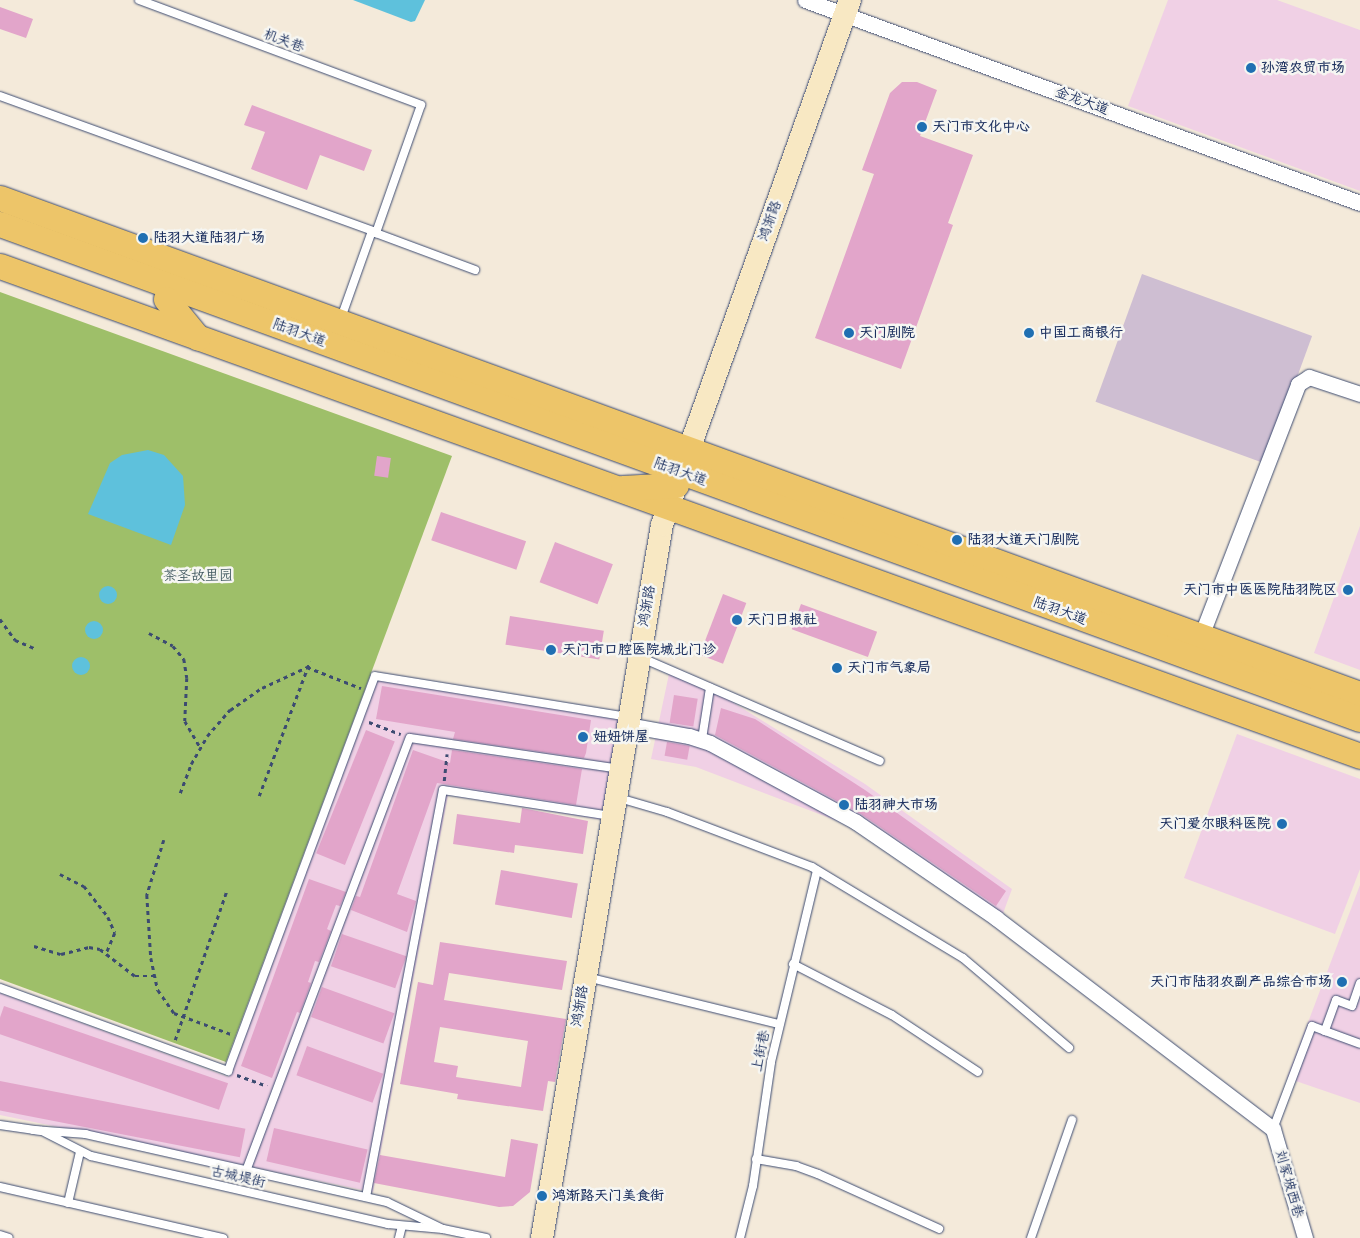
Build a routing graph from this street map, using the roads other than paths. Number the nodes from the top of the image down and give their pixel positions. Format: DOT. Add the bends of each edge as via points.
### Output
graph roads {
  1 [pos="139,0"];
  2 [pos="805,0"];
  3 [pos="847,7"];
  4 [pos="0,96"];
  5 [pos="0,198"];
  6 [pos="1360,202"];
  7 [pos="7,231"];
  8 [pos="374,232"];
  9 [pos="100,233"];
  10 [pos="0,266"];
  11 [pos="475,270"];
  12 [pos="166,299"];
  13 [pos="340,320"];
  14 [pos="198,338"];
  15 [pos="1360,394"];
  16 [pos="681,469"];
  17 [pos="613,488"];
  18 [pos="668,508"];
  19 [pos="1201,636"];
  20 [pos="638,656"];
  21 [pos="710,688"];
  22 [pos="1360,694"];
  23 [pos="1360,720"];
  24 [pos="627,721"];
  25 [pos="1360,733"];
  26 [pos="702,739"];
  27 [pos="1360,756"];
  28 [pos="880,761"];
  29 [pos="619,769"];
  30 [pos="613,807"];
  31 [pos="817,870"];
  32 [pos="793,964"];
  33 [pos="585,977"];
  34 [pos="1360,983"];
  35 [pos="0,988"];
  36 [pos="779,1024"];
  37 [pos="1325,1031"];
  38 [pos="1360,1044"];
  39 [pos="1069,1048"];
  40 [pos="978,1072"];
  41 [pos="1072,1120"];
  42 [pos="0,1125"];
  43 [pos="1273,1129"];
  44 [pos="32,1130"];
  45 [pos="80,1152"];
  46 [pos="756,1159"];
  47 [pos="246,1171"];
  48 [pos="0,1188"];
  49 [pos="366,1197"];
  50 [pos="68,1203"];
  51 [pos="402,1226"];
  52 [pos="444,1229"];
  53 [pos="939,1229"];
  54 [pos="0,1235"];
  55 [pos="9,1238"];
  56 [pos="223,1238"];
  57 [pos="399,1238"];
  58 [pos="486,1238"];
  59 [pos="542,1238"];
  60 [pos="740,1238"];
  61 [pos="1031,1238"];
  62 [pos="1305,1238"];
  1 -- 8 [label="lane, 机关巷" via="421,104"];
  2 -- 3 [label="street, 金龙大道"];
  3 -- 6 [label="street, 金龙大道"];
  3 -- 16 [label="street, 鸿渐路"];
  4 -- 8 [label="lane"];
  5 -- 9 [label="main road"];
  7 -- 9 [label="main road"];
  7 -- 12 [label="main road, 陆羽大道"];
  7 -- 16 [label="main road, 陆羽大道"];
  8 -- 11 [label="lane"];
  8 -- 13 [label="lane"];
  9 -- 13 [label="main road"];
  10 -- 14 [label="main road"];
  12 -- 14 [label="main road"];
  12 -- 16 [label="main road, 陆羽大道"];
  13 -- 16 [label="main road" via="612,422"];
  14 -- 17 [label="main road"];
  15 -- 19 [label="street" via="1309,377 1298,384"];
  16 -- 17 [label="main road"];
  16 -- 18 [label="street, 鸿渐路"];
  16 -- 19 [label="main road"];
  16 -- 23 [label="main road, 陆羽大道"];
  16 -- 25 [label="main road, 陆羽大道"];
  17 -- 18 [label="main road"];
  18 -- 20 [label="street, 鸿渐路" via="658,542"];
  18 -- 27 [label="main road"];
  19 -- 22 [label="main road"];
  20 -- 21 [label="lane"];
  20 -- 24 [label="street, 鸿渐路"];
  21 -- 26 [label="lane"];
  21 -- 28 [label="lane"];
  24 -- 26 [label="street"];
  24 -- 29 [label="street, 鸿渐路"];
  24 -- 35 [label="lane" via="375,676 228,1072"];
  26 -- 43 [label="street" via="856,822 996,918"];
  29 -- 30 [label="street, 鸿渐路"];
  29 -- 47 [label="lane" via="410,738"];
  30 -- 31 [label="lane" via="667,812"];
  30 -- 33 [label="street, 鸿渐路"];
  30 -- 49 [label="lane" via="443,790"];
  31 -- 32 [label="lane, 上街巷"];
  31 -- 39 [label="lane" via="963,958"];
  32 -- 36 [label="lane, 上街巷"];
  32 -- 40 [label="lane" via="892,1015"];
  33 -- 36 [label="lane"];
  33 -- 59 [label="street, 鸿渐路"];
  34 -- 37 [label="lane" via="1352,1006 1336,1000"];
  36 -- 46 [label="lane, 上街巷"];
  37 -- 38 [label="lane"];
  37 -- 43 [label="lane" via="1312,1026"];
  41 -- 61 [label="lane"];
  42 -- 44 [label="lane, 古城堤街"];
  43 -- 62 [label="street, 刘家坡西巷"];
  44 -- 45 [label="lane, 古城堤街"];
  44 -- 47 [label="lane, 古城堤街" via="86,1134"];
  45 -- 50 [label="lane"];
  45 -- 51 [label="lane, 古城堤街"];
  46 -- 53 [label="lane" via="796,1166 818,1174"];
  46 -- 60 [label="lane, 上街巷"];
  47 -- 49 [label="lane, 古城堤街"];
  48 -- 50 [label="lane"];
  49 -- 52 [label="lane, 古城堤街" via="395,1205"];
  50 -- 56 [label="lane"];
  51 -- 52 [label="lane, 古城堤街"];
  51 -- 57 [label="lane"];
  52 -- 58 [label="lane, 古城堤街"];
  54 -- 55 [label="lane"];
}
